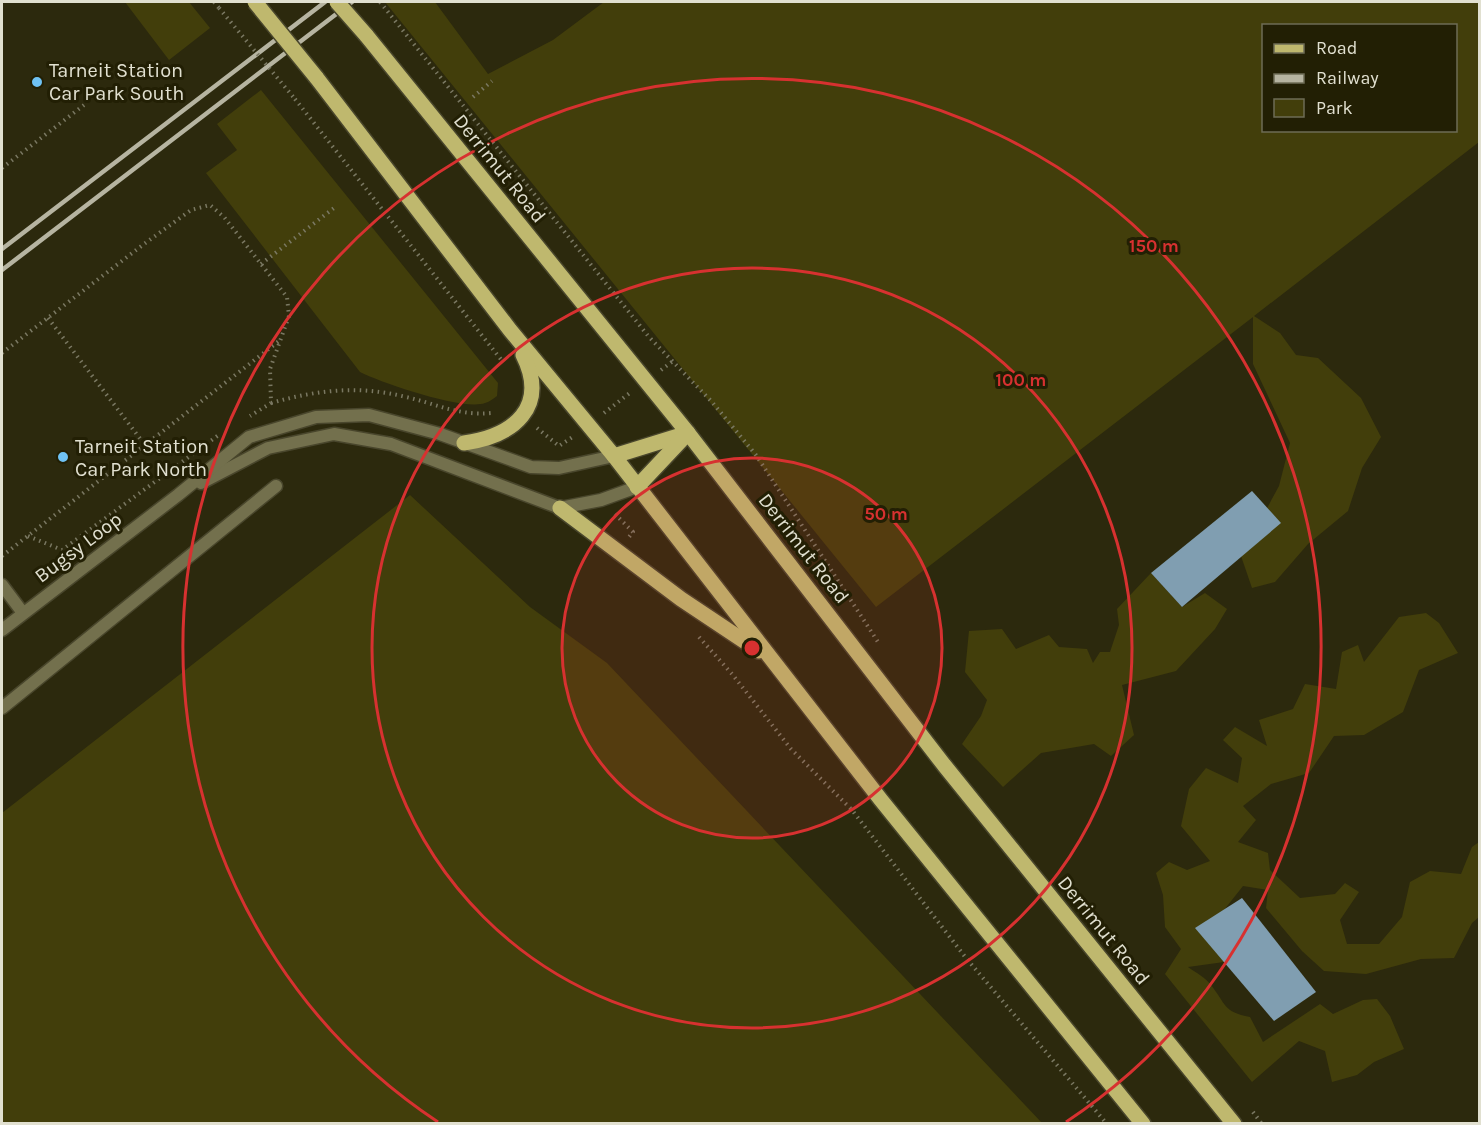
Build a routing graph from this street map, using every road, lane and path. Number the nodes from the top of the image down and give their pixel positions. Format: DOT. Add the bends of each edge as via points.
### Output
graph roads {
  1 [pos="214,2"];
  2 [pos="255,2"];
  3 [pos="337,2"];
  4 [pos="380,2"];
  5 [pos="492,81"];
  6 [pos="473,97"];
  7 [pos="84,105"];
  8 [pos="2,168"];
  9 [pos="334,208"];
  10 [pos="261,264"];
  11 [pos="48,318"];
  12 [pos="510,330"];
  13 [pos="280,341"];
  14 [pos="2,353"];
  15 [pos="505,364"];
  16 [pos="243,420"];
  17 [pos="225,431"];
  18 [pos="688,433"];
  19 [pos="464,443"];
  20 [pos="145,446"];
  21 [pos="614,456"];
  22 [pos="276,486"];
  23 [pos="638,487"];
  24 [pos="178,495"];
  25 [pos="560,508"];
  26 [pos="28,536"];
  27 [pos="2,556"];
  28 [pos="2,585"];
  29 [pos="23,613"];
  30 [pos="2,630"];
  31 [pos="698,636"];
  32 [pos="886,654"];
  33 [pos="771,660"];
  34 [pos="2,708"];
  35 [pos="1247,1105"];
  36 [pos="1107,1124"];
  37 [pos="1143,1124"];
  38 [pos="1234,1124"];
  39 [pos="1262,1124"];
  1 -- 15 [label="path, bridge"];
  2 -- 12 [label="main road, bridge"];
  3 -- 18 [label="main road, Derrimut Road, bridge"];
  4 -- 32 [label="path" via="649,337 712,402 756,455"];
  5 -- 6 [label="path"];
  7 -- 8 [label="path"];
  9 -- 10 [label="path"];
  10 -- 11 [label="path" via="210,205 191,210"];
  10 -- 13 [label="path" via="287,297 289,316"];
  11 -- 14 [label="path"];
  11 -- 20 [label="path"];
  12 -- 19 [label="main road" via="532,374 530,405 524,417 488,440"];
  12 -- 21 [label="main road"];
  13 -- 16 [label="path" via="270,369 271,403"];
  13 -- 20 [label="path"];
  17 -- 26 [label="path" via="62,550"];
  18 -- 21 [label="main road"];
  18 -- 23 [label="main road"];
  18 -- 38 [label="main road, Derrimut Road" via="944,765"];
  19 -- 21 [label="lane" via="531,467 559,468"];
  19 -- 24 [label="lane" via="369,415 316,417 249,437"];
  20 -- 26 [label="path"];
  21 -- 23 [label="main road"];
  22 -- 34 [label="lane"];
  23 -- 25 [label="lane"];
  23 -- 33 [label="main road"];
  24 -- 25 [label="lane" via="268,448 334,434 391,444"];
  24 -- 29 [label="lane, Bugsy Loop"];
  25 -- 33 [label="main road"];
  26 -- 27 [label="path"];
  28 -- 29 [label="lane"];
  29 -- 30 [label="lane, Bugsy Loop"];
  31 -- 36 [label="path" via="791,749 852,810 966,957"];
  33 -- 37 [label="main road"];
  35 -- 39 [label="path"];
}
